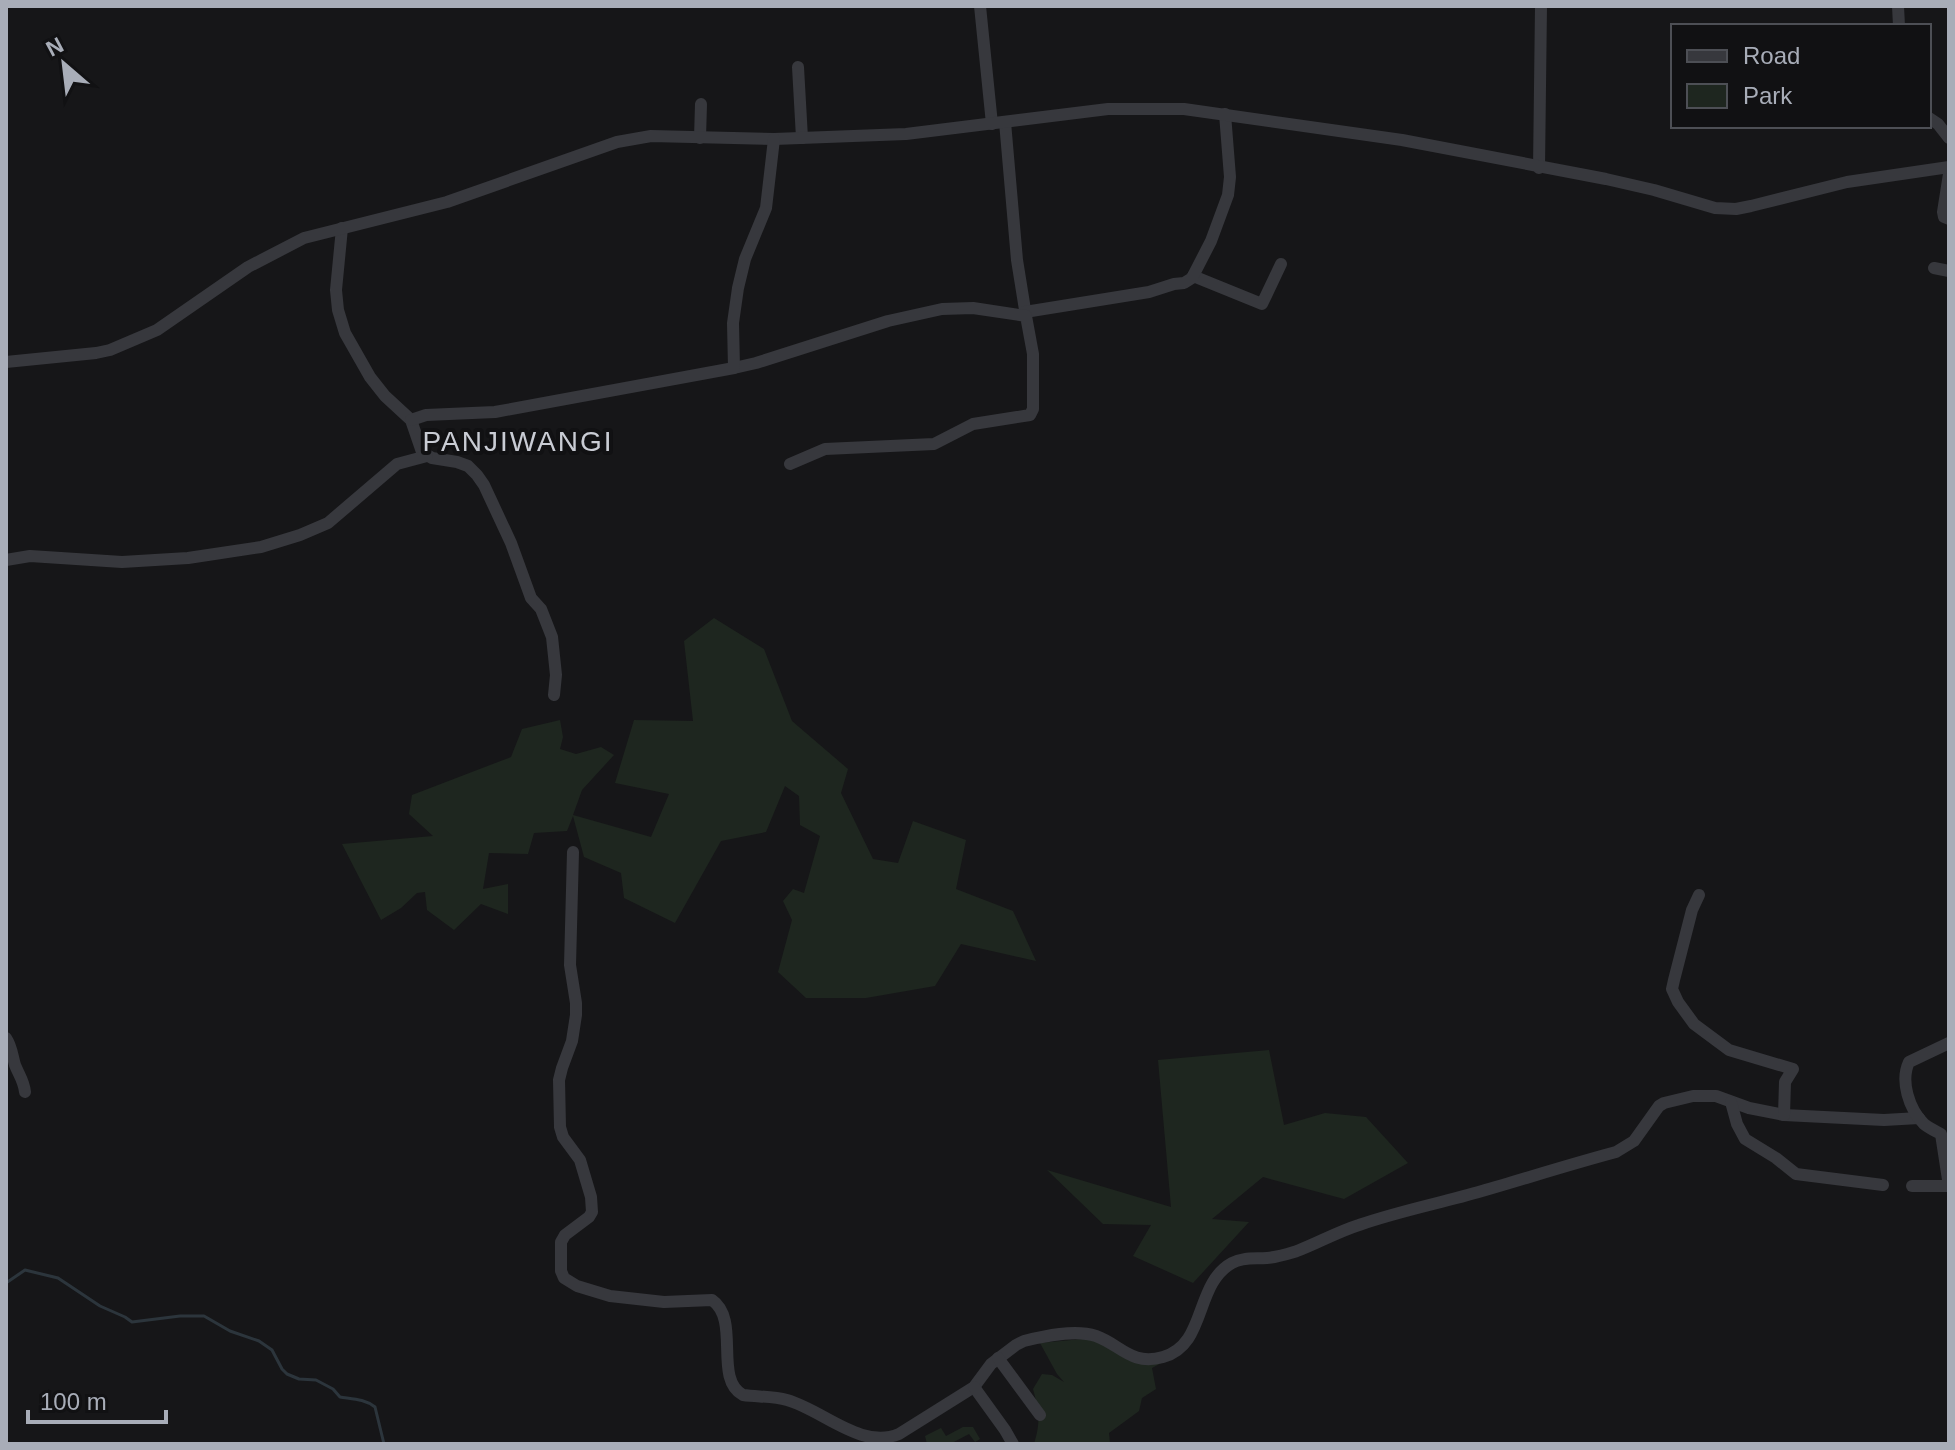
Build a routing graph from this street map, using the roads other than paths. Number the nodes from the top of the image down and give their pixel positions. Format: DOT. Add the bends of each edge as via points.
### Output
graph roads {
  1 [pos="980,6"];
  2 [pos="1541,6"];
  3 [pos="798,67"];
  4 [pos="701,104"];
  5 [pos="1225,114"];
  6 [pos="1931,119"];
  7 [pos="998,123"];
  8 [pos="700,138"];
  9 [pos="802,138"];
  10 [pos="1949,138"];
  11 [pos="774,139"];
  12 [pos="1949,167"];
  13 [pos="1539,168"];
  14 [pos="1949,174"];
  15 [pos="1949,219"];
  16 [pos="342,228"];
  17 [pos="1281,264"];
  18 [pos="1934,268"];
  19 [pos="1949,271"];
  20 [pos="1193,276"];
  21 [pos="1026,314"];
  22 [pos="6,362"];
  23 [pos="734,368"];
  24 [pos="411,420"];
  25 [pos="427,456"];
  26 [pos="790,464"];
  27 [pos="6,560"];
  28 [pos="554,695"];
  29 [pos="573,852"];
  30 [pos="1699,895"];
  31 [pos="6,1038"];
  32 [pos="1949,1043"];
  33 [pos="25,1092"];
  34 [pos="1731,1102"];
  35 [pos="1784,1115"];
  36 [pos="1919,1118"];
  37 [pos="1883,1185"];
  38 [pos="1912,1186"];
  39 [pos="1949,1186"];
  40 [pos="998,1358"];
  41 [pos="974,1387"];
  42 [pos="1040,1415"];
  43 [pos="1013,1444"];
  1 -- 7 [label="street"];
  2 -- 13 [label="street"];
  3 -- 9 [label="street"];
  4 -- 8 [label="street"];
  5 -- 7 [label="street" via="1113,109"];
  5 -- 13 [label="street" via="1402,140"];
  5 -- 20 [label="street" via="1228,195"];
  6 -- 10 [label="street"];
  7 -- 9 [label="street"];
  7 -- 21 [label="street"];
  8 -- 11 [label="street"];
  8 -- 16 [label="street" via="621,141 447,202"];
  9 -- 11 [label="street"];
  11 -- 23 [label="street" via="766,208 738,288"];
  12 -- 13 [label="street" via="1847,182 1736,209"];
  14 -- 15 [label="street" via="1943,212"];
  16 -- 22 [label="street" via="301,239 248,267 157,330 110,350"];
  16 -- 24 [label="street" via="336,290 345,333 370,377"];
  17 -- 20 [label="street" via="1262,304"];
  18 -- 19 [label="street"];
  20 -- 21 [label="street" via="1149,292"];
  21 -- 23 [label="street" via="942,309"];
  21 -- 26 [label="street" via="1034,369 1030,415 973,424 934,444 825,449"];
  23 -- 24 [label="street" via="495,412"];
  24 -- 25 [label="street"];
  25 -- 27 [label="street" via="396,465 328,523 261,547 131,562 30,556"];
  25 -- 28 [label="street" via="468,466 487,491 552,637"];
  29 -- 41 [label="street" via="570,965 576,1015 559,1080 560,1127 580,1160 592,1212 561,1242 564,1278 610,1296 712,1300 722,1311 729,1372 737,1391 788,1400 868,1437 899,1434"];
  30 -- 35 [label="street" via="1672,989 1694,1024 1729,1050 1793,1069 1785,1082"];
  31 -- 33 [label="street"];
  32 -- 36 [label="street" via="1907,1066 1908,1095"];
  34 -- 35 [label="street"];
  34 -- 37 [label="street" via="1745,1139 1796,1174"];
  34 -- 40 [label="street" via="1709,1095 1664,1103 1634,1141 1616,1152 1358,1225 1284,1255 1229,1264 1207,1293 1194,1330 1178,1351 1166,1357 1135,1358 1099,1337 1073,1334 1024,1341"];
  35 -- 36 [label="street"];
  36 -- 39 [label="street" via="1941,1134"];
  38 -- 39 [label="street"];
  40 -- 41 [label="street"];
  40 -- 42 [label="street"];
  41 -- 43 [label="street"];
}
